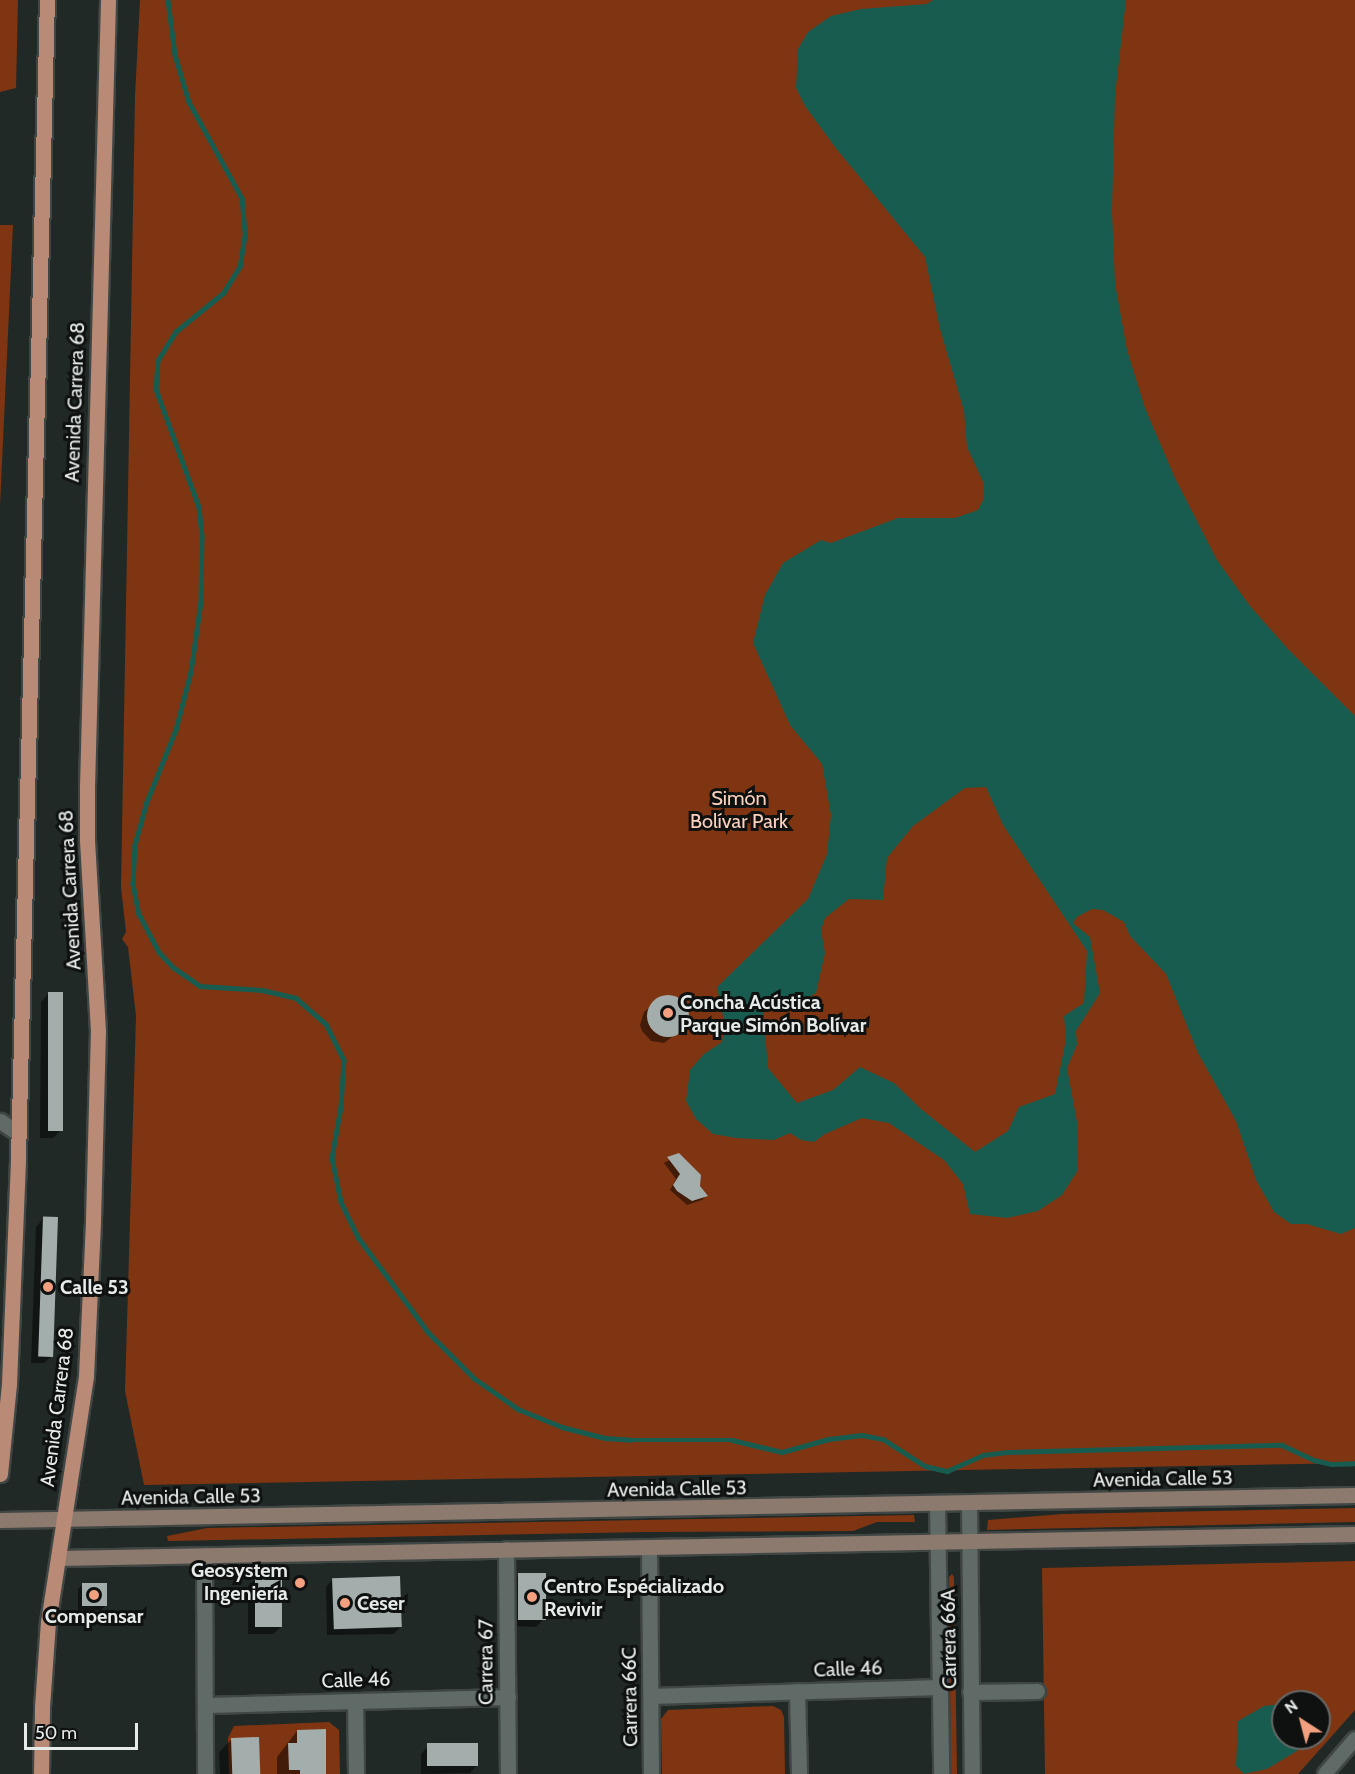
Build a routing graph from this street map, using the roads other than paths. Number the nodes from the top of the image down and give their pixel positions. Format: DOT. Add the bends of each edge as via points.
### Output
graph roads {
  1 [pos="47,0"];
  2 [pos="108,0"];
  3 [pos="0,1121"];
  4 [pos="18,1133"];
  5 [pos="0,1474"];
  6 [pos="1355,1495"];
  7 [pos="969,1504"];
  8 [pos="937,1505"];
  9 [pos="0,1520"];
  10 [pos="64,1520"];
  11 [pos="1355,1534"];
  12 [pos="937,1541"];
  13 [pos="969,1541"];
  14 [pos="649,1547"];
  15 [pos="506,1549"];
  16 [pos="204,1555"];
  17 [pos="58,1558"];
  18 [pos="940,1687"];
  19 [pos="797,1691"];
  20 [pos="1037,1691"];
  21 [pos="970,1692"];
  22 [pos="651,1696"];
  23 [pos="508,1697"];
  24 [pos="355,1701"];
  25 [pos="205,1705"];
  26 [pos="1355,1739"];
  27 [pos="41,1774"];
  28 [pos="206,1774"];
  29 [pos="356,1774"];
  30 [pos="508,1774"];
  31 [pos="651,1774"];
  32 [pos="799,1774"];
  33 [pos="941,1774"];
  34 [pos="972,1774"];
  35 [pos="1325,1774"];
  1 -- 4 [label="main road, Avenida Carrera 68"];
  2 -- 10 [label="main road, Avenida Carrera 68" via="87,788 98,1031 86,1376"];
  3 -- 4 [label="street"];
  4 -- 5 [label="main road, Avenida Carrera 68" via="9,1384"];
  6 -- 7 [label="main road, Avenida Calle 53"];
  7 -- 8 [label="main road, Avenida Calle 53"];
  7 -- 13 [label="street, Carrera 66A"];
  8 -- 10 [label="main road, Avenida Calle 53"];
  8 -- 12 [label="street, Carrera 66A"];
  9 -- 10 [label="main road, Avenida Calle 53"];
  10 -- 17 [label="main road, Avenida Carrera 68"];
  11 -- 13 [label="main road"];
  12 -- 13 [label="main road"];
  12 -- 14 [label="main road"];
  12 -- 18 [label="street, Carrera 66A"];
  13 -- 21 [label="street, Carrera 66A"];
  14 -- 15 [label="main road"];
  14 -- 22 [label="street, Carrera 66C"];
  15 -- 16 [label="main road"];
  15 -- 23 [label="street, Carrera 67"];
  16 -- 17 [label="main road"];
  16 -- 25 [label="street"];
  17 -- 27 [label="main road, Avenida Carrera 68" via="47,1633"];
  18 -- 19 [label="street, Calle 46"];
  18 -- 33 [label="street, Carrera 66A"];
  19 -- 22 [label="street, Calle 46"];
  19 -- 32 [label="street"];
  20 -- 21 [label="street"];
  21 -- 34 [label="street, Carrera 66A"];
  22 -- 31 [label="street, Carrera 66C"];
  23 -- 24 [label="street, Calle 46"];
  23 -- 30 [label="street, Carrera 67"];
  24 -- 25 [label="street, Calle 46"];
  24 -- 29 [label="street"];
  25 -- 28 [label="street"];
  26 -- 35 [label="street"];
}
